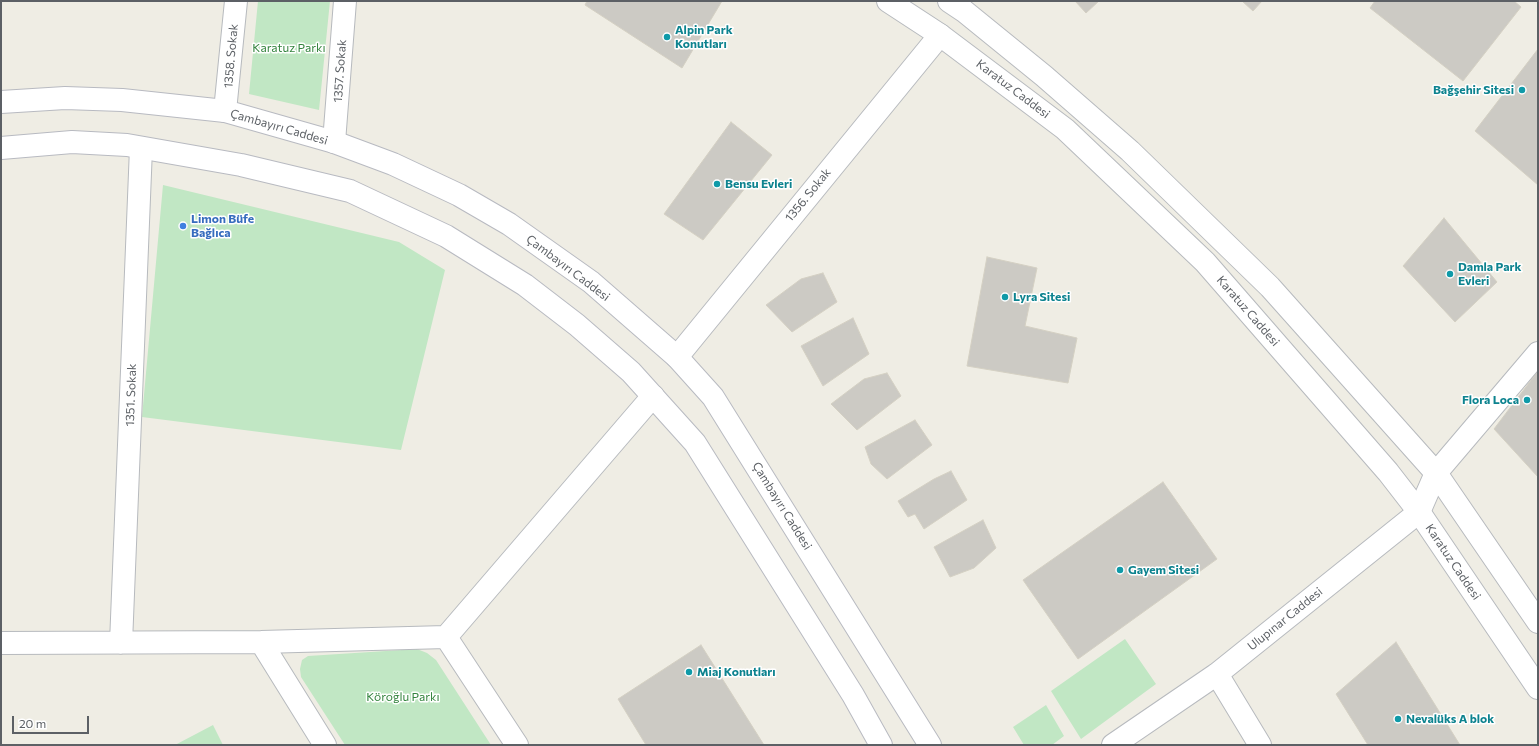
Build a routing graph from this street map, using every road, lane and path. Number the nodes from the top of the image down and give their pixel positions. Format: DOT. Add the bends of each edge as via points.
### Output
graph roads {
  1 [pos="236,1"];
  2 [pos="345,1"];
  3 [pos="888,1"];
  4 [pos="949,1"];
  5 [pos="940,35"];
  6 [pos="1,102"];
  7 [pos="225,112"];
  8 [pos="334,142"];
  9 [pos="1,148"];
  10 [pos="141,148"];
  11 [pos="1538,353"];
  12 [pos="677,357"];
  13 [pos="653,396"];
  14 [pos="1436,473"];
  15 [pos="1419,512"];
  16 [pos="1538,622"];
  17 [pos="446,637"];
  18 [pos="121,642"];
  19 [pos="261,642"];
  20 [pos="1,643"];
  21 [pos="1217,674"];
  22 [pos="1538,688"];
  23 [pos="326,745"];
  24 [pos="517,745"];
  25 [pos="881,745"];
  26 [pos="930,745"];
  27 [pos="1113,745"];
  28 [pos="1260,745"];
  1 -- 7 [label="street, 1358. Sokak"];
  2 -- 8 [label="street, 1357. Sokak"];
  3 -- 5 [label="street, Karatuz Caddesi"];
  4 -- 14 [label="street" via="1044,76 1136,156 1270,287"];
  5 -- 12 [label="street, 1356. Sokak"];
  5 -- 15 [label="street, Karatuz Caddesi" via="1065,129 1205,262 1388,472"];
  6 -- 7 [label="street, Çambayırı Caddesi" via="65,98 122,100"];
  7 -- 8 [label="street, Çambayırı Caddesi"];
  8 -- 12 [label="street, Çambayırı Caddesi" via="393,164 446,189 509,224 591,282"];
  9 -- 10 [label="street" via="72,142"];
  10 -- 13 [label="street" via="240,165 350,191 446,236 525,285 577,325 631,372"];
  10 -- 18 [label="street, 1351. Sokak"];
  11 -- 14 [label="street, Ulupınar Caddesi"];
  12 -- 26 [label="street, Çambayırı Caddesi" via="713,397"];
  13 -- 17 [label="street"];
  13 -- 25 [label="street" via="695,443 853,695"];
  14 -- 15 [label="street, Ulupınar Caddesi"];
  14 -- 16 [label="street"];
  15 -- 21 [label="street, Ulupınar Caddesi"];
  15 -- 22 [label="street, Karatuz Caddesi"];
  17 -- 19 [label="street"];
  17 -- 24 [label="street"];
  18 -- 19 [label="street"];
  18 -- 20 [label="street"];
  19 -- 23 [label="street"];
  21 -- 27 [label="street, Ulupınar Caddesi"];
  21 -- 28 [label="street"];
}
